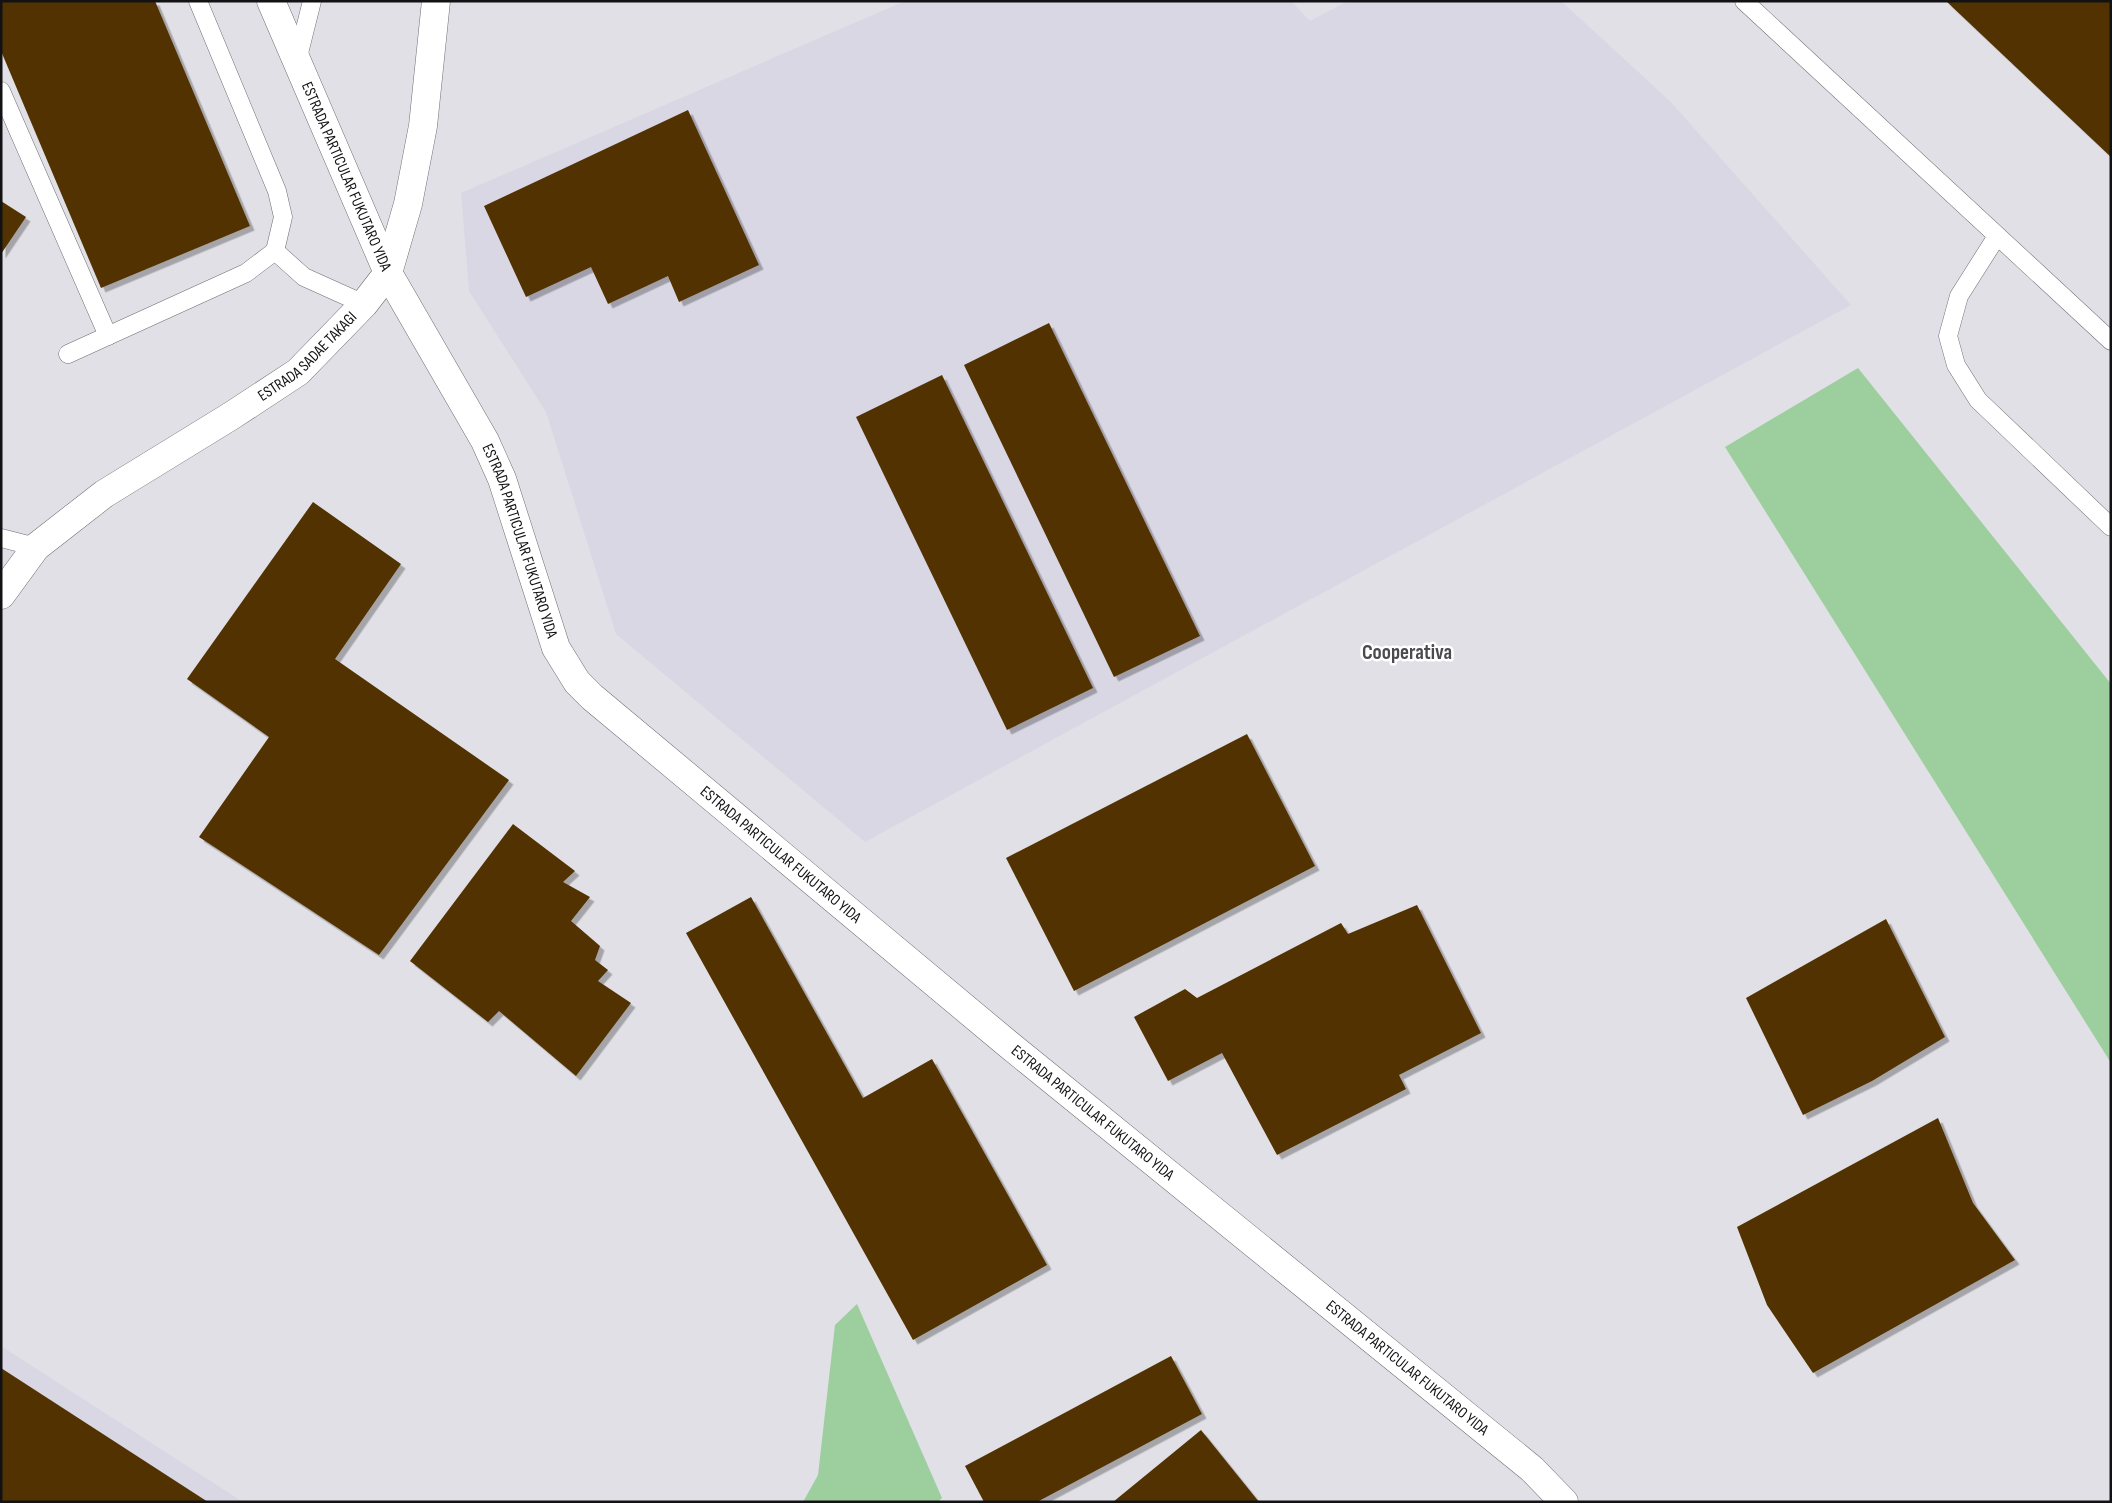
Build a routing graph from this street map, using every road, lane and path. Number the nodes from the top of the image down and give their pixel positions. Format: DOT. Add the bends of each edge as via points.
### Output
graph roads {
  1 [pos="198,1"];
  2 [pos="270,1"];
  3 [pos="312,1"];
  4 [pos="436,1"];
  5 [pos="1744,1"];
  6 [pos="297,62"];
  7 [pos="1,91"];
  8 [pos="1997,236"];
  9 [pos="275,251"];
  10 [pos="388,273"];
  11 [pos="364,304"];
  12 [pos="108,336"];
  13 [pos="2111,341"];
  14 [pos="68,354"];
  15 [pos="2111,527"];
  16 [pos="1,538"];
  17 [pos="36,547"];
  18 [pos="1,595"];
  19 [pos="1564,1502"];
  1 -- 9 [label="lane" via="277,191 283,217"];
  2 -- 6 [label="street, ESTRADA PARTICULAR FUKUTARO YIDA"];
  3 -- 6 [label="lane"];
  4 -- 10 [label="street, ESTRADA SADAE TAKAGI" via="422,126 408,204"];
  5 -- 8 [label="lane"];
  6 -- 10 [label="street, ESTRADA PARTICULAR FUKUTARO YIDA"];
  7 -- 12 [label="lane"];
  8 -- 13 [label="lane"];
  8 -- 15 [label="lane" via="1959,296 1948,336 1956,365 1978,400"];
  9 -- 11 [label="lane" via="304,277"];
  9 -- 12 [label="lane" via="246,273"];
  10 -- 11 [label="street, ESTRADA SADAE TAKAGI"];
  10 -- 19 [label="street, ESTRADA PARTICULAR FUKUTARO YIDA" via="485,441 502,479 556,648 577,682 1008,1044 1532,1470"];
  11 -- 17 [label="street, ESTRADA SADAE TAKAGI" via="298,372 104,494"];
  12 -- 14 [label="lane"];
  16 -- 17 [label="lane"];
  17 -- 18 [label="street, ESTRADA SADAE TAKAGI"];
}
